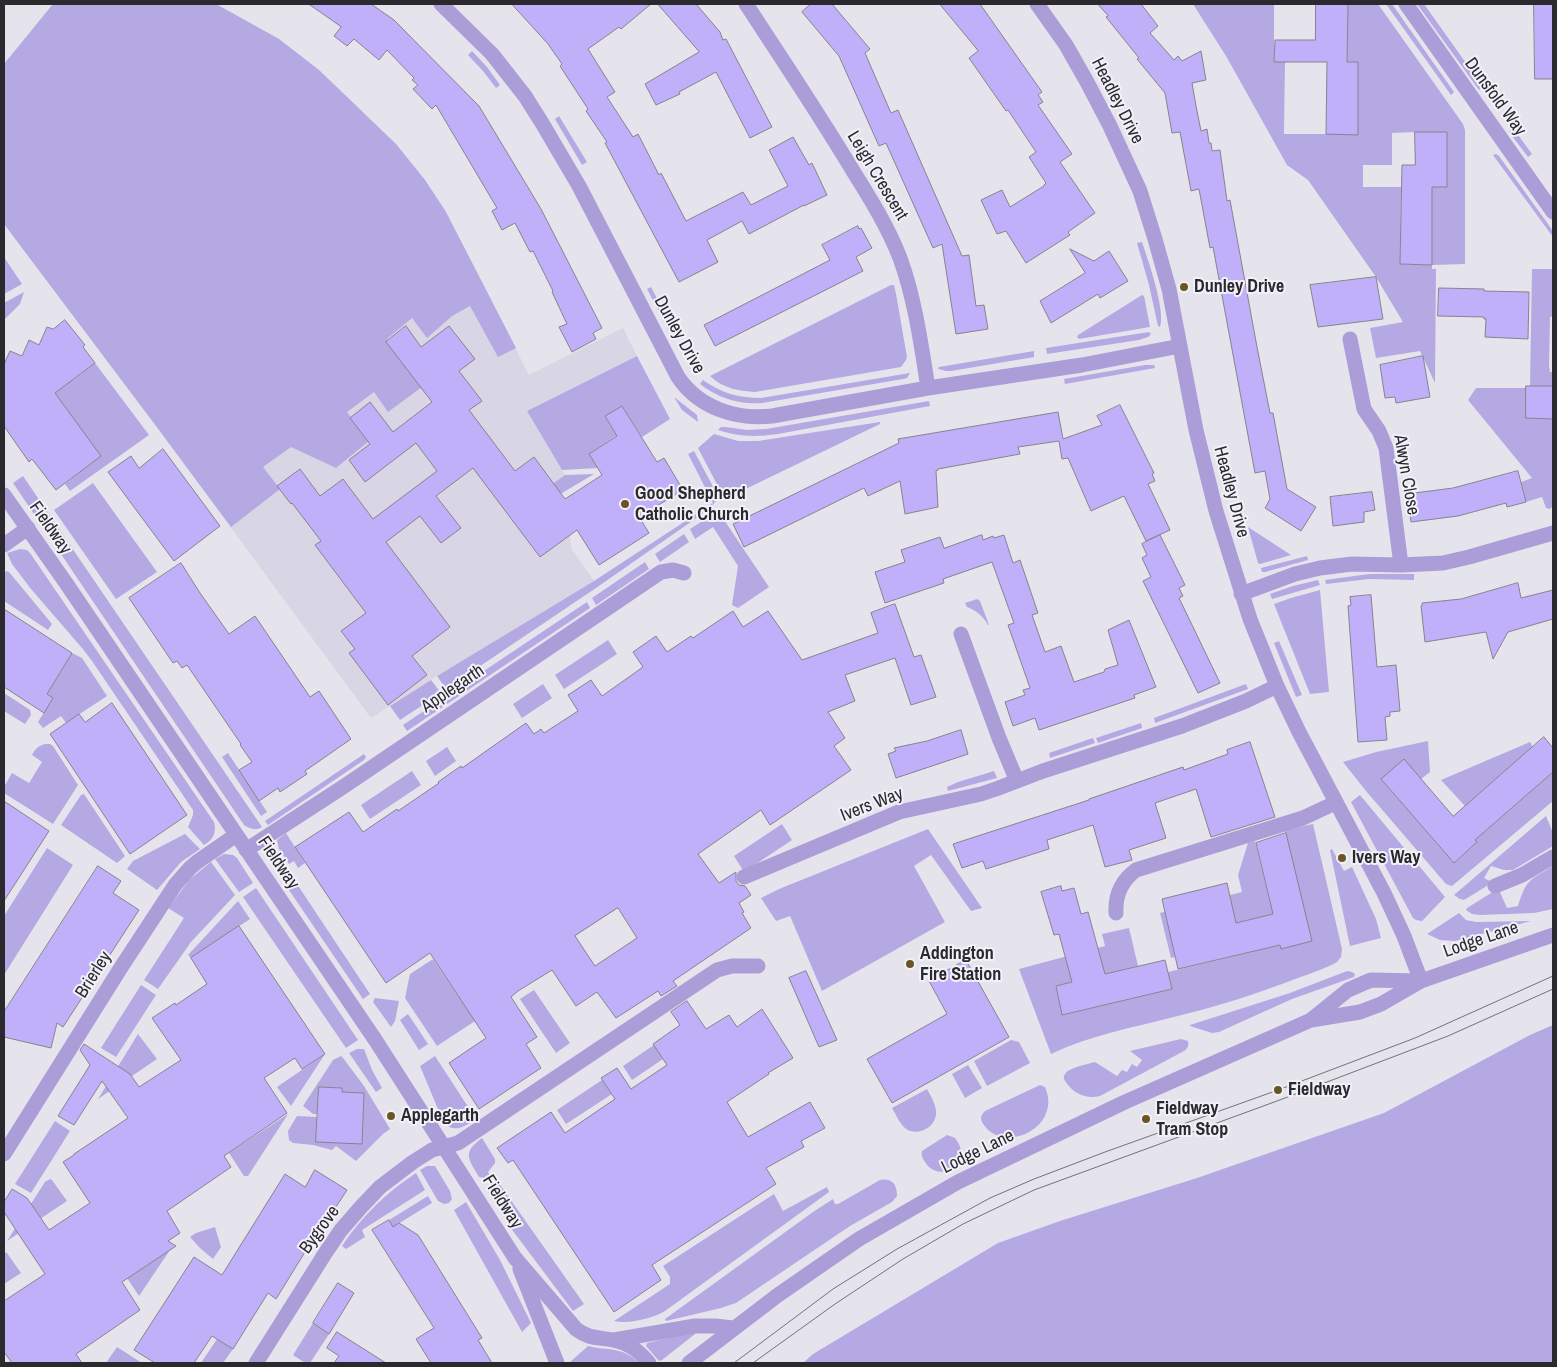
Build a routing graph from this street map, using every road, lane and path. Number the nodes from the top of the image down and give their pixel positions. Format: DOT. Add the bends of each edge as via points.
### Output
graph roads {
  1 [pos="441,4"];
  2 [pos="746,4"];
  3 [pos="1037,4"];
  4 [pos="1406,4"];
  5 [pos="1553,212"];
  6 [pos="1350,339"];
  7 [pos="1180,346"];
  8 [pos="928,388"];
  9 [pos="4,495"];
  10 [pos="28,528"];
  11 [pos="1553,533"];
  12 [pos="4,545"];
  13 [pos="1401,565"];
  14 [pos="684,572"];
  15 [pos="1241,594"];
  16 [pos="961,634"];
  17 [pos="1278,686"];
  18 [pos="1017,781"];
  19 [pos="1335,803"];
  20 [pos="236,835"];
  21 [pos="246,850"];
  22 [pos="1553,857"];
  23 [pos="744,878"];
  24 [pos="1496,886"];
  25 [pos="1116,913"];
  26 [pos="1553,934"];
  27 [pos="758,966"];
  28 [pos="1421,981"];
  29 [pos="1311,1020"];
  30 [pos="444,1146"];
  31 [pos="4,1154"];
  32 [pos="515,1258"];
  33 [pos="733,1328"];
  34 [pos="613,1340"];
  35 [pos="256,1363"];
  36 [pos="557,1363"];
  37 [pos="649,1363"];
  38 [pos="688,1363"];
  1 -- 8 [label="street, Dunley Drive" via="492,54 526,96 579,186 678,377 696,397 726,413 754,418"];
  2 -- 8 [label="street, Leigh Crescent" via="845,158 896,247 911,292"];
  3 -- 7 [label="street, Headley Drive" via="1087,82 1140,191 1163,265"];
  4 -- 5 [label="street, Dunsfold Way"];
  6 -- 13 [label="street, Alwyn Close" via="1364,409 1380,431 1386,448"];
  7 -- 8 [label="street, Dunley Drive" via="1082,365"];
  7 -- 15 [label="street, Headley Drive" via="1203,461"];
  9 -- 10 [label="street, Fieldway"];
  10 -- 12 [label="street"];
  10 -- 20 [label="street, Fieldway"];
  11 -- 13 [label="street" via="1449,562"];
  13 -- 15 [label="street" via="1352,564 1320,568"];
  14 -- 21 [label="street, Applegarth" via="661,572"];
  15 -- 17 [label="street, Headley Drive"];
  16 -- 18 [label="street"];
  17 -- 18 [label="street, Ivers Way" via="1182,726"];
  17 -- 19 [label="street, Headley Drive"];
  18 -- 23 [label="street, Ivers Way" via="981,794 900,812"];
  19 -- 25 [label="street" via="1297,820 1136,870 1121,887"];
  19 -- 28 [label="street, Headley Drive" via="1398,922"];
  20 -- 21 [label="street, Fieldway"];
  20 -- 31 [label="street, Brierley" via="190,868 175,885"];
  21 -- 30 [label="street, Fieldway"];
  22 -- 24 [label="street"];
  26 -- 28 [label="street, Lodge Lane"];
  27 -- 30 [label="street" via="732,966 717,970 458,1143"];
  28 -- 29 [label="street, Lodge Lane" via="1360,1012"];
  28 -- 29 [label="street, Lodge Lane" via="1371,980 1348,990"];
  29 -- 33 [label="street, Lodge Lane" via="1125,1102 930,1197 859,1239"];
  30 -- 32 [label="street, Fieldway"];
  30 -- 35 [label="street, Bygrove" via="432,1150 390,1179 351,1218"];
  32 -- 34 [label="street, Fieldway" via="576,1329 589,1337"];
  32 -- 36 [label="street, Fieldway"];
  33 -- 34 [label="street, Fieldway" via="694,1326"];
  33 -- 38 [label="street, Lodge Lane"];
  34 -- 37 [label="street, Fieldway" via="633,1348"];
}
